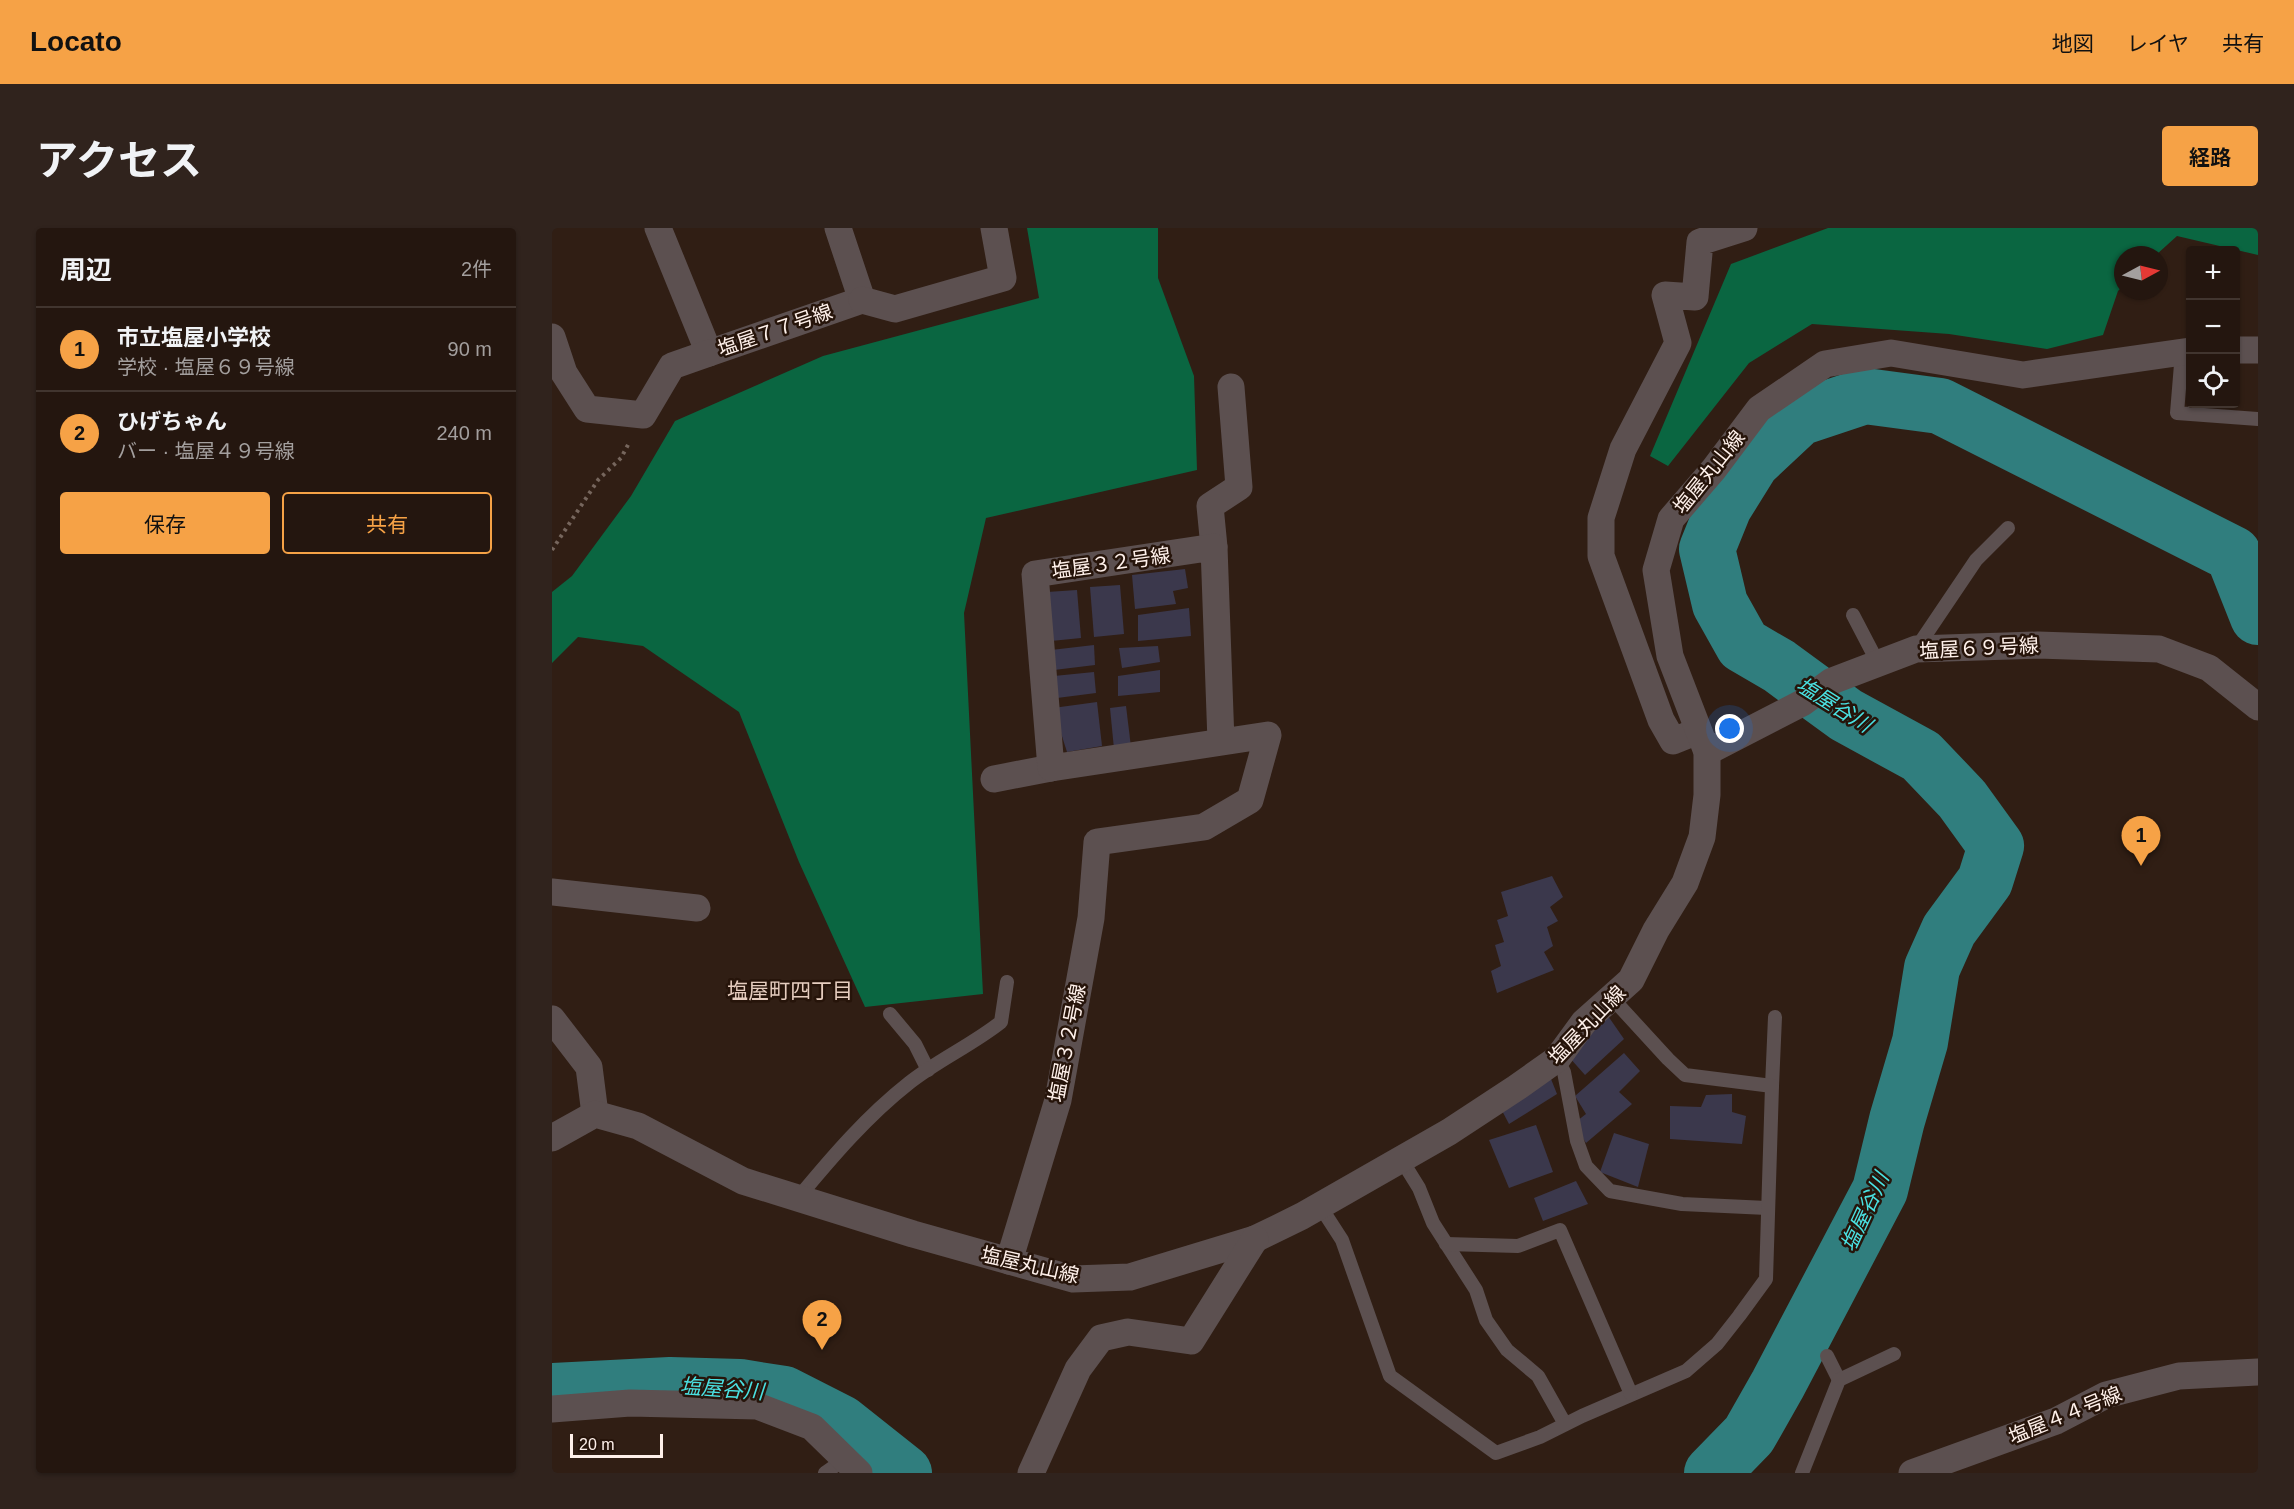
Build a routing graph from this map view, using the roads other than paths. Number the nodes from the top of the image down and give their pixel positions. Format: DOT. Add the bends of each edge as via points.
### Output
graph roads {
  1 [pos="658,228"];
  2 [pos="838,228"];
  3 [pos="994,228"];
  4 [pos="1744,228"];
  5 [pos="862,300"];
  6 [pos="552,337"];
  7 [pos="2240,350"];
  8 [pos="2258,350"];
  9 [pos="2186,352"];
  10 [pos="709,353"];
  11 [pos="1231,387"];
  12 [pos="2258,418"];
  13 [pos="2008,528"];
  14 [pos="1214,547"];
  15 [pos="1853,615"];
  16 [pos="1916,649"];
  17 [pos="1878,663"];
  18 [pos="2258,707"];
  19 [pos="1221,742"];
  20 [pos="1702,742"];
  21 [pos="1051,768"];
  22 [pos="994,779"];
  23 [pos="552,892"];
  24 [pos="697,908"];
  25 [pos="1007,982"];
  26 [pos="1612,998"];
  27 [pos="890,1014"];
  28 [pos="1775,1017"];
  29 [pos="552,1019"];
  30 [pos="1557,1059"];
  31 [pos="928,1070"];
  32 [pos="1772,1086"];
  33 [pos="595,1114"];
  34 [pos="552,1138"];
  35 [pos="1401,1160"];
  36 [pos="798,1198"];
  37 [pos="1320,1206"];
  38 [pos="1767,1208"];
  39 [pos="1255,1239"];
  40 [pos="1446,1244"];
  41 [pos="1009,1261"];
  42 [pos="1894,1354"];
  43 [pos="1827,1356"];
  44 [pos="2258,1372"];
  45 [pos="1839,1380"];
  46 [pos="1631,1394"];
  47 [pos="552,1409"];
  48 [pos="1565,1424"];
  49 [pos="843,1468"];
  50 [pos="1031,1473"];
  51 [pos="1802,1473"];
  52 [pos="1912,1473"];
  1 -- 10 [label="street, 塩屋７７号線"];
  2 -- 5 [label="street"];
  3 -- 5 [label="street" via="1003,278 895,309"];
  4 -- 20 [label="street, 塩屋６９号線" via="1700,242 1695,297 1665,295 1678,343 1623,449 1601,518 1601,556 1661,720 1673,741"];
  5 -- 10 [label="street, 塩屋７７号線"];
  6 -- 10 [label="street" via="564,373 587,409 643,415 672,366"];
  7 -- 8 [label="street"];
  9 -- 12 [label="lane" via="2177,413"];
  9 -- 20 [label="street, 塩屋丸山線" via="2023,375 1891,352 1825,364 1759,409 1671,519 1656,570 1670,656"];
  11 -- 14 [label="street" via="1239,487 1210,506"];
  13 -- 16 [label="lane" via="1976,560"];
  14 -- 19 [label="street"];
  14 -- 21 [label="street, 塩屋３２号線" via="1035,574"];
  15 -- 17 [label="lane"];
  16 -- 17 [label="street, 塩屋６９号線"];
  16 -- 18 [label="street, 塩屋６９号線" via="2038,645 2159,649 2209,668"];
  17 -- 20 [label="street, 塩屋６９号線" via="1832,681 1802,703"];
  19 -- 21 [label="street, 塩屋３２号線"];
  19 -- 41 [label="street, 塩屋３２号線" via="1268,735 1250,800 1204,826 1098,842 1091,918 1058,1100"];
  20 -- 26 [label="street, 塩屋丸山線" via="1707,795 1702,837 1685,884 1631,980"];
  21 -- 22 [label="street"];
  23 -- 24 [label="street"];
  25 -- 31 [label="lane" via="1001,1022"];
  26 -- 30 [label="street, 塩屋丸山線" via="1584,1022"];
  26 -- 32 [label="lane" via="1685,1075"];
  27 -- 31 [label="lane" via="915,1044"];
  28 -- 32 [label="lane"];
  29 -- 33 [label="street" via="589,1067"];
  30 -- 35 [label="street, 塩屋丸山線"];
  30 -- 38 [label="lane" via="1564,1072 1576,1140 1586,1166 1610,1191 1682,1204"];
  31 -- 36 [label="lane" via="843,1145"];
  32 -- 38 [label="lane"];
  33 -- 34 [label="street"];
  33 -- 36 [label="street, 塩屋丸山線" via="638,1126 743,1181"];
  35 -- 37 [label="street, 塩屋丸山線"];
  35 -- 40 [label="lane"];
  36 -- 41 [label="street, 塩屋丸山線"];
  37 -- 39 [label="street, 塩屋丸山線"];
  37 -- 48 [label="lane" via="1342,1240 1390,1376 1496,1453"];
  38 -- 46 [label="lane" via="1766,1279 1739,1316 1717,1344 1686,1371"];
  39 -- 41 [label="street, 塩屋丸山線" via="1131,1277 1073,1279"];
  39 -- 50 [label="street" via="1191,1341 1128,1332 1101,1338 1078,1369"];
  40 -- 46 [label="lane" via="1518,1246 1560,1230"];
  40 -- 48 [label="lane" via="1476,1290 1486,1320 1507,1350 1538,1377"];
  42 -- 45 [label="lane"];
  43 -- 45 [label="lane"];
  44 -- 52 [label="street, 塩屋４４号線" via="2179,1376 2106,1395 2056,1421"];
  45 -- 51 [label="lane"];
  46 -- 48 [label="lane"];
  47 -- 49 [label="street" via="630,1403 757,1406 812,1427"];
}
